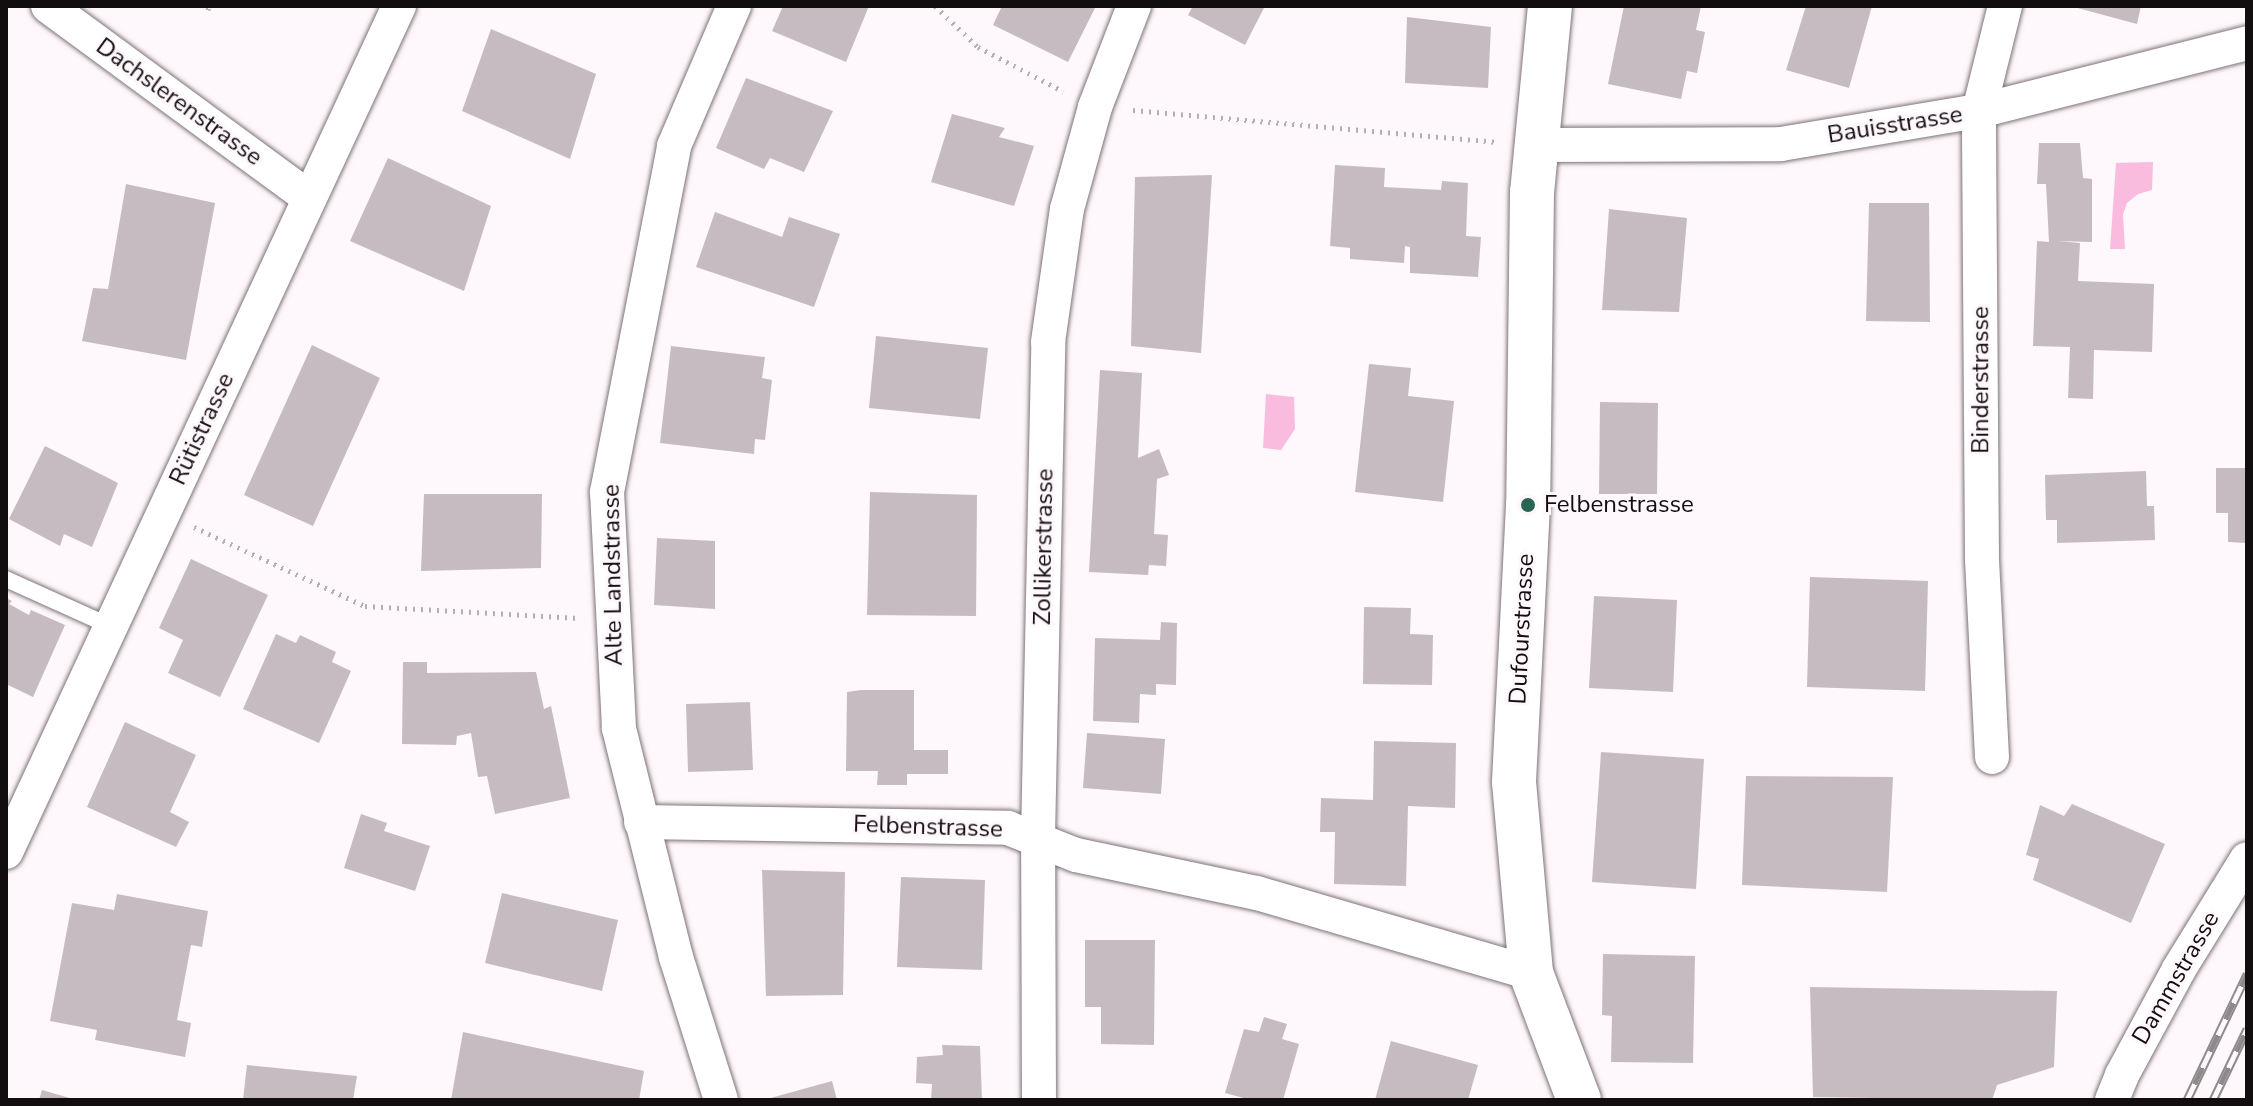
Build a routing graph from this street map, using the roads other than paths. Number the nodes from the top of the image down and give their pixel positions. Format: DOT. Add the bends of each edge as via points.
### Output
graph roads {
  1 [pos="48,6"];
  2 [pos="399,6"];
  3 [pos="734,6"];
  4 [pos="1134,6"];
  5 [pos="1550,6"];
  6 [pos="2005,6"];
  7 [pos="2247,43"];
  8 [pos="1979,111"];
  9 [pos="1535,145"];
  10 [pos="309,198"];
  11 [pos="6,579"];
  12 [pos="110,626"];
  13 [pos="1992,757"];
  14 [pos="641,822"];
  15 [pos="1038,837"];
  16 [pos="6,852"];
  17 [pos="2247,859"];
  18 [pos="1531,973"];
  19 [pos="721,1100"];
  20 [pos="1039,1100"];
  21 [pos="1579,1100"];
  22 [pos="2112,1100"];
  1 -- 10 [label="street, Dachslerenstrasse"];
  2 -- 10 [label="street, Rütistrasse"];
  3 -- 14 [label="street, Alte Landstrasse" via="674,146 607,492 619,728"];
  4 -- 15 [label="street, Zollikerstrasse" via="1095,107 1067,209 1048,342"];
  5 -- 9 [label="main road, Dufourstrasse"];
  6 -- 8 [label="street, Binderstrasse"];
  7 -- 8 [label="street, Bauisstrasse"];
  8 -- 9 [label="street, Bauisstrasse" via="1781,144"];
  8 -- 13 [label="street, Binderstrasse" via="1982,560"];
  9 -- 18 [label="main road, Dufourstrasse" via="1528,505 1514,782"];
  10 -- 12 [label="street, Rütistrasse"];
  11 -- 12 [label="lane"];
  12 -- 16 [label="street, Rütistrasse"];
  14 -- 15 [label="street, Felbenstrasse" via="1008,828"];
  14 -- 19 [label="street, Alte Landstrasse"];
  15 -- 18 [label="street, Felbenstrasse" via="1076,855 1257,893"];
  15 -- 20 [label="street, Zollikerstrasse"];
  17 -- 22 [label="street, Dammstrasse" via="2179,969"];
  18 -- 21 [label="main road, Dufourstrasse"];
}
